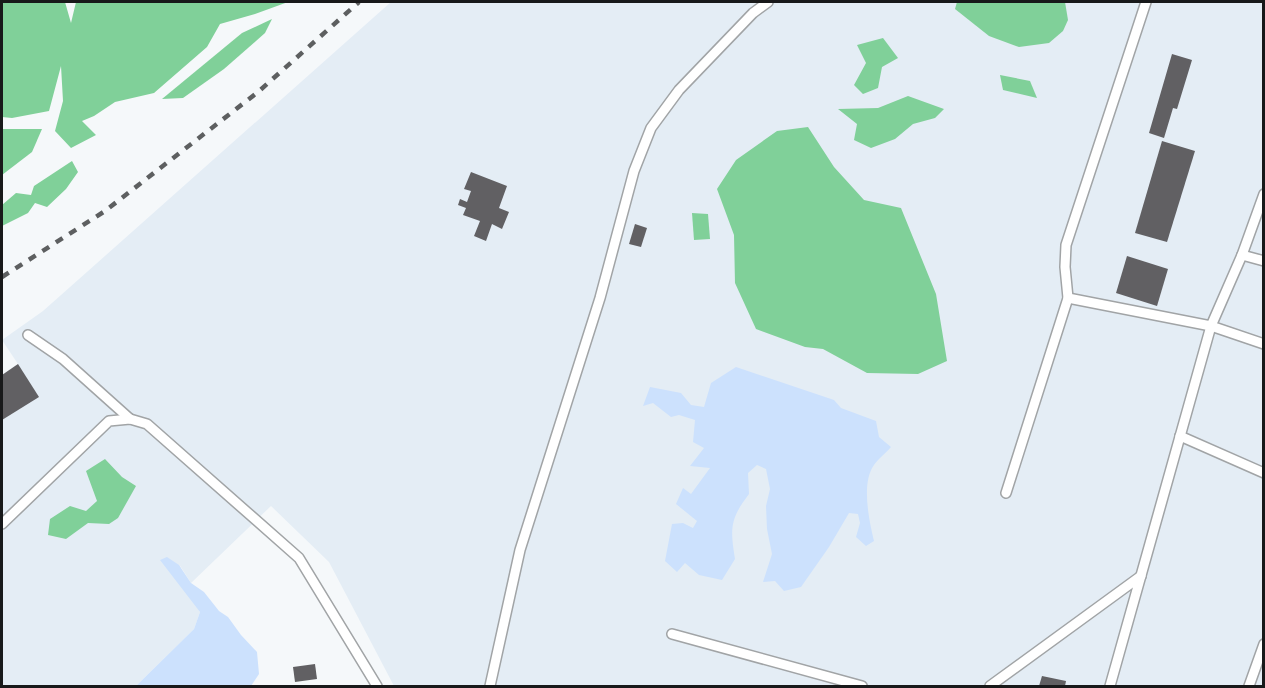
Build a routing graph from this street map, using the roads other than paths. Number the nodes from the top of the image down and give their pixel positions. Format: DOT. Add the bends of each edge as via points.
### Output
graph roads {
  1 [pos="768,2"];
  2 [pos="1146,2"];
  3 [pos="1263,194"];
  4 [pos="1242,255"];
  5 [pos="1263,261"];
  6 [pos="1068,298"];
  7 [pos="1211,326"];
  8 [pos="28,335"];
  9 [pos="1263,344"];
  10 [pos="130,419"];
  11 [pos="1180,436"];
  12 [pos="1263,473"];
  13 [pos="1006,493"];
  14 [pos="2,524"];
  15 [pos="1141,576"];
  16 [pos="672,634"];
  17 [pos="1263,644"];
  18 [pos="377,687"];
  19 [pos="490,687"];
  20 [pos="862,687"];
  21 [pos="990,687"];
  22 [pos="1110,687"];
  23 [pos="1249,687"];
  1 -- 19 [label="lane" via="679,90 651,128 634,171 600,298 520,550"];
  2 -- 6 [label="lane" via="1066,245"];
  3 -- 4 [label="lane"];
  4 -- 5 [label="lane"];
  4 -- 7 [label="lane"];
  6 -- 7 [label="lane"];
  6 -- 13 [label="lane"];
  7 -- 9 [label="lane"];
  7 -- 11 [label="lane"];
  8 -- 10 [label="lane" via="63,359"];
  10 -- 14 [label="lane" via="109,421"];
  10 -- 18 [label="lane" via="147,424 299,558"];
  11 -- 12 [label="lane"];
  11 -- 15 [label="lane"];
  15 -- 21 [label="lane"];
  15 -- 22 [label="lane"];
  16 -- 20 [label="lane"];
  17 -- 23 [label="lane"];
}
